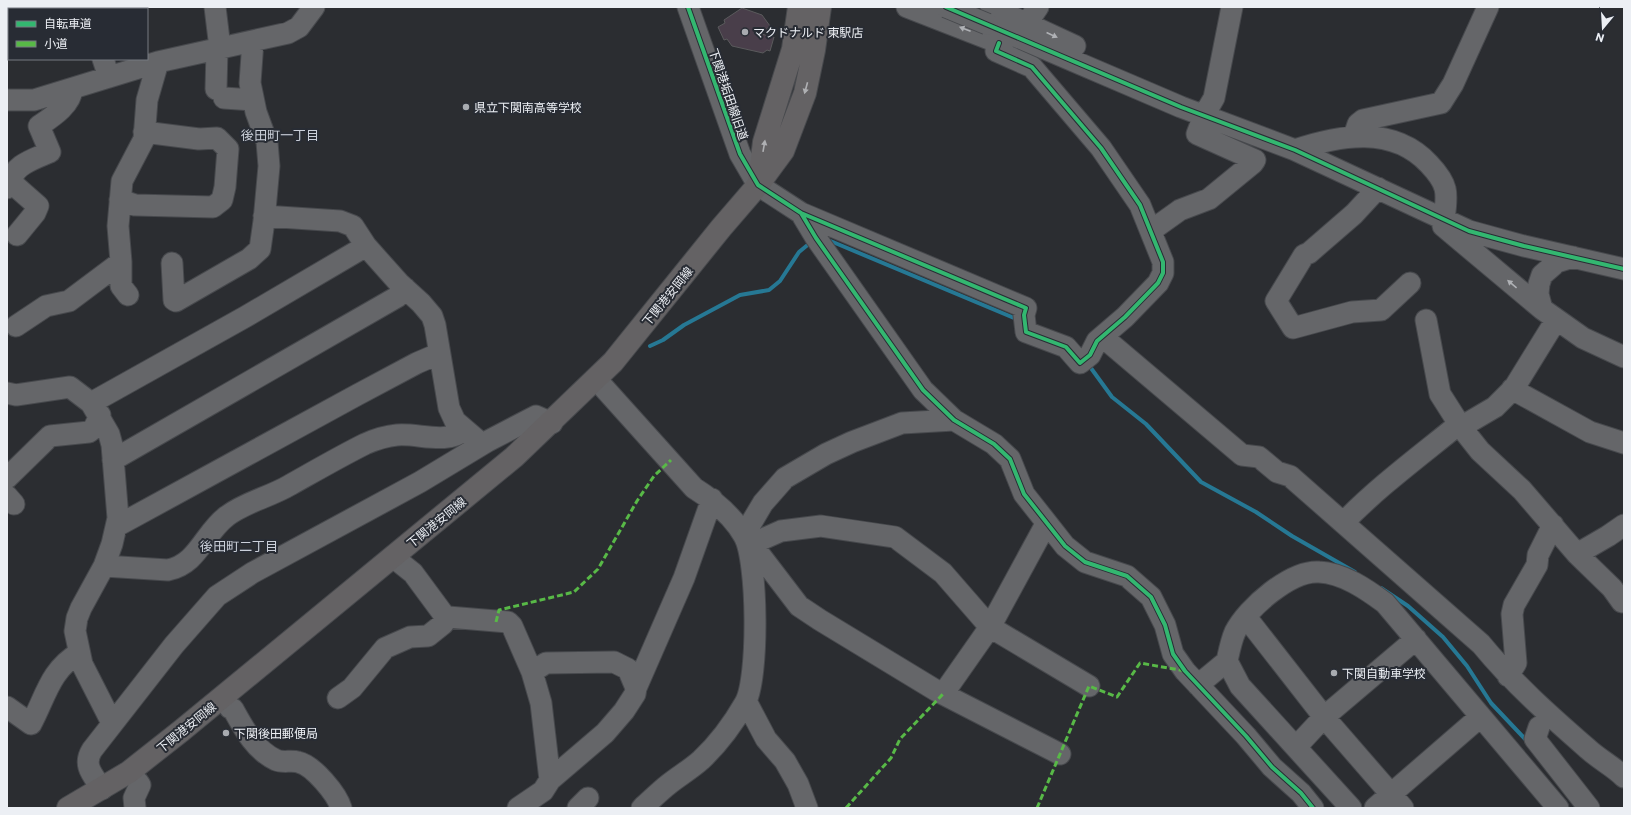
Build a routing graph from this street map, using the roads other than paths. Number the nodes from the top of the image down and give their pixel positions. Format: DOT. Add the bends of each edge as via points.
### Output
graph roads {
  1 [pos="215,7"];
  2 [pos="314,7"];
  3 [pos="688,7"];
  4 [pos="799,7"];
  5 [pos="820,7"];
  6 [pos="907,7"];
  7 [pos="946,7"];
  8 [pos="1232,7"];
  9 [pos="1488,7"];
  10 [pos="989,15"];
  11 [pos="1033,15"];
  12 [pos="253,41"];
  13 [pos="1000,43"];
  14 [pos="218,48"];
  15 [pos="158,62"];
  16 [pos="106,68"];
  17 [pos="72,89"];
  18 [pos="7,100"];
  19 [pos="253,100"];
  20 [pos="1205,115"];
  21 [pos="144,132"];
  22 [pos="1251,134"];
  23 [pos="1354,136"];
  24 [pos="1295,150"];
  25 [pos="758,185"];
  26 [pos="10,186"];
  27 [pos="1378,188"];
  28 [pos="120,200"];
  29 [pos="1421,208"];
  30 [pos="800,213"];
  31 [pos="264,216"];
  32 [pos="1444,219"];
  33 [pos="1152,230"];
  34 [pos="17,235"];
  35 [pos="366,246"];
  36 [pos="1573,256"];
  37 [pos="121,262"];
  38 [pos="172,263"];
  39 [pos="1624,269"];
  40 [pos="1410,283"];
  41 [pos="405,288"];
  42 [pos="128,295"];
  43 [pos="1549,315"];
  44 [pos="1426,320"];
  45 [pos="16,326"];
  46 [pos="1101,338"];
  47 [pos="440,356"];
  48 [pos="1624,358"];
  49 [pos="596,379"];
  50 [pos="1512,389"];
  51 [pos="7,393"];
  52 [pos="95,409"];
  53 [pos="954,420"];
  54 [pos="552,423"];
  55 [pos="1460,425"];
  56 [pos="465,430"];
  57 [pos="1624,443"];
  58 [pos="483,444"];
  59 [pos="113,460"];
  60 [pos="1277,472"];
  61 [pos="7,478"];
  62 [pos="712,499"];
  63 [pos="1344,522"];
  64 [pos="1046,524"];
  65 [pos="1553,525"];
  66 [pos="1624,525"];
  67 [pos="117,526"];
  68 [pos="744,535"];
  69 [pos="1577,554"];
  70 [pos="393,557"];
  71 [pos="104,566"];
  72 [pos="1396,569"];
  73 [pos="1622,602"];
  74 [pos="448,617"];
  75 [pos="1246,617"];
  76 [pos="990,627"];
  77 [pos="1416,639"];
  78 [pos="80,653"];
  79 [pos="1227,661"];
  80 [pos="532,672"];
  81 [pos="1508,676"];
  82 [pos="1198,685"];
  83 [pos="1089,686"];
  84 [pos="636,688"];
  85 [pos="943,694"];
  86 [pos="338,698"];
  87 [pos="746,701"];
  88 [pos="7,708"];
  89 [pos="230,708"];
  90 [pos="1324,717"];
  91 [pos="1480,717"];
  92 [pos="112,723"];
  93 [pos="1539,727"];
  94 [pos="1296,747"];
  95 [pos="1060,754"];
  96 [pos="1624,778"];
  97 [pos="550,780"];
  98 [pos="138,782"];
  99 [pos="102,789"];
  100 [pos="1397,801"];
  101 [pos="68,808"];
  102 [pos="135,808"];
  103 [pos="342,808"];
  104 [pos="518,808"];
  105 [pos="642,808"];
  106 [pos="807,808"];
  107 [pos="1313,808"];
  108 [pos="1351,808"];
  109 [pos="1375,808"];
  110 [pos="1558,808"];
  111 [pos="1589,808"];
  1 -- 14 [label="street"];
  2 -- 12 [label="street" via="305,21 293,31"];
  3 -- 25 [label="street, 下関港垢田線旧道" via="740,154"];
  25 -- 4 [label="main road, one-way" via="764,142 793,49"];
  5 -- 25 [label="main road, 下関港安岡線, one-way" via="804,93 783,150"];
  13 -- 6 [label="street, one-way"];
  7 -- 10 [label="street, bridge"];
  8 -- 20 [label="street" via="1214,98"];
  9 -- 23 [label="street" via="1453,84 1441,103 1363,120 1358,124"];
  10 -- 11 [label="street"];
  10 -- 22 [label="street" via="1182,107"];
  11 -- 20 [label="street, one-way" via="1196,102"];
  12 -- 14 [label="street"];
  12 -- 19 [label="street" via="250,83"];
  13 -- 20 [label="street" via="1071,73"];
  13 -- 33 [label="street" via="996,52 1032,68 1101,148 1134,194"];
  14 -- 15 [label="street"];
  14 -- 19 [label="street" via="220,94"];
  15 -- 16 [label="street"];
  15 -- 21 [label="street" via="147,100"];
  16 -- 17 [label="street"];
  17 -- 18 [label="street" via="34,100"];
  17 -- 26 [label="street" via="72,96 66,103 39,126 50,152 16,170"];
  19 -- 31 [label="street" via="269,160"];
  20 -- 22 [label="street"];
  20 -- 33 [label="street" via="1197,134 1255,160 1210,199 1180,210"];
  21 -- 28 [label="street" via="144,139 123,175"];
  21 -- 28 [label="street" via="217,138 228,149 222,200 213,207 135,205"];
  22 -- 24 [label="street"];
  23 -- 24 [label="street"];
  23 -- 32 [label="street" via="1389,139 1421,155 1444,183 1447,196"];
  24 -- 27 [label="street"];
  25 -- 30 [label="street"];
  25 -- 49 [label="main road, 下関港安岡線" via="613,362"];
  26 -- 34 [label="street" via="38,206 36,213"];
  27 -- 29 [label="street"];
  27 -- 40 [label="street" via="1354,214 1304,255 1276,301 1293,328 1352,312 1381,310"];
  28 -- 37 [label="street" via="118,226"];
  29 -- 32 [label="street"];
  43 -- 29 [label="street, one-way"];
  30 -- 46 [label="street" via="1026,308 1025,323 1066,347 1080,363 1086,359"];
  30 -- 53 [label="street" via="912,376"];
  31 -- 35 [label="street" via="345,222 353,226"];
  31 -- 38 [label="street" via="261,241 256,253 176,301"];
  32 -- 36 [label="street" via="1469,231"];
  33 -- 46 [label="street" via="1163,262 1163,273 1158,283"];
  35 -- 41 [label="street"];
  35 -- 52 [label="street"];
  36 -- 39 [label="street"];
  36 -- 43 [label="street" via="1557,262 1542,275 1538,294"];
  37 -- 42 [label="street" via="121,286"];
  37 -- 45 [label="street" via="69,301 46,306"];
  41 -- 47 [label="street" via="432,316"];
  41 -- 59 [label="street" via="397,297"];
  43 -- 48 [label="street" via="1583,338"];
  43 -- 50 [label="street"];
  44 -- 55 [label="street" via="1440,394"];
  46 -- 60 [label="street" via="1112,344 1242,455 1260,457"];
  47 -- 56 [label="street" via="449,408 455,422"];
  47 -- 67 [label="street" via="431,357 357,395"];
  49 -- 54 [label="main road, 下関港安岡線"];
  49 -- 62 [label="street" via="694,488"];
  50 -- 55 [label="street" via="1495,407"];
  50 -- 57 [label="street" via="1590,432"];
  51 -- 52 [label="street" via="16,395 70,387"];
  52 -- 59 [label="street" via="109,434"];
  52 -- 61 [label="street" via="94,428 89,432 50,436"];
  53 -- 64 [label="street" via="994,444 1010,458 1024,494"];
  53 -- 68 [label="street" via="902,423 826,454 785,478 763,503"];
  54 -- 58 [label="street" via="536,416"];
  54 -- 70 [label="main road, 下関港安岡線" via="514,458"];
  55 -- 63 [label="street" via="1369,496"];
  55 -- 65 [label="street" via="1480,451 1522,490"];
  56 -- 58 [label="street"];
  56 -- 71 [label="street" via="460,435 450,437 396,435 366,444 227,516 214,528 188,562 177,568 168,570"];
  58 -- 92 [label="street" via="217,596"];
  59 -- 67 [label="street" via="118,506"];
  60 -- 63 [label="street" via="1290,476"];
  60 -- 72 [label="street" via="1287,486 1392,574"];
  62 -- 68 [label="street"];
  62 -- 84 [label="street" via="684,578"];
  63 -- 72 [label="street"];
  64 -- 76 [label="street"];
  64 -- 82 [label="street" via="1065,546 1085,562 1127,576 1151,597 1165,625 1173,654"];
  65 -- 69 [label="street"];
  65 -- 81 [label="street" via="1538,555 1536,565 1514,605 1512,614 1516,663"];
  66 -- 69 [label="street"];
  67 -- 71 [label="street"];
  68 -- 87 [label="street" via="751,558 755,643"];
  69 -- 73 [label="street" via="1612,588"];
  70 -- 74 [label="street" via="413,572"];
  70 -- 99 [label="main road, 下関港安岡線" via="181,732 129,772"];
  71 -- 78 [label="street" via="77,618 75,632"];
  72 -- 81 [label="street" via="1481,644"];
  74 -- 80 [label="street" via="508,622"];
  74 -- 86 [label="street" via="428,636 410,637 385,648 352,688"];
  75 -- 77 [label="street" via="1272,593 1296,577 1319,572 1360,584 1385,603"];
  75 -- 79 [label="street" via="1236,632"];
  75 -- 90 [label="street"];
  76 -- 83 [label="street"];
  76 -- 85 [label="street"];
  76 -- 85 [label="street" via="943,573 895,537 821,526 781,531 756,542 757,551 799,606"];
  77 -- 90 [label="street"];
  77 -- 91 [label="street"];
  78 -- 88 [label="street" via="55,674 31,724"];
  78 -- 92 [label="street" via="82,664"];
  79 -- 82 [label="street"];
  79 -- 94 [label="street" via="1240,686"];
  80 -- 84 [label="street" via="546,663 614,662 628,669"];
  80 -- 97 [label="street" via="541,703"];
  81 -- 96 [label="street" via="1591,752 1614,767"];
  82 -- 107 [label="street"];
  84 -- 97 [label="street" via="624,711 605,733"];
  85 -- 95 [label="street"];
  87 -- 105 [label="street" via="716,746"];
  87 -- 106 [label="street" via="766,739 785,761 798,784"];
  89 -- 103 [label="street" via="255,743 277,761 297,761 305,764 336,796"];
  90 -- 94 [label="street"];
  90 -- 100 [label="street"];
  91 -- 100 [label="street"];
  91 -- 110 [label="street"];
  92 -- 99 [label="street" via="87,758 90,769"];
  93 -- 111 [label="street" via="1535,739"];
  94 -- 108 [label="street"];
  97 -- 104 [label="street" via="543,791"];
  98 -- 102 [label="street" via="140,785 134,798"];
  99 -- 101 [label="main road, 下関港安岡線"];
  100 -- 109 [label="street"];
}
